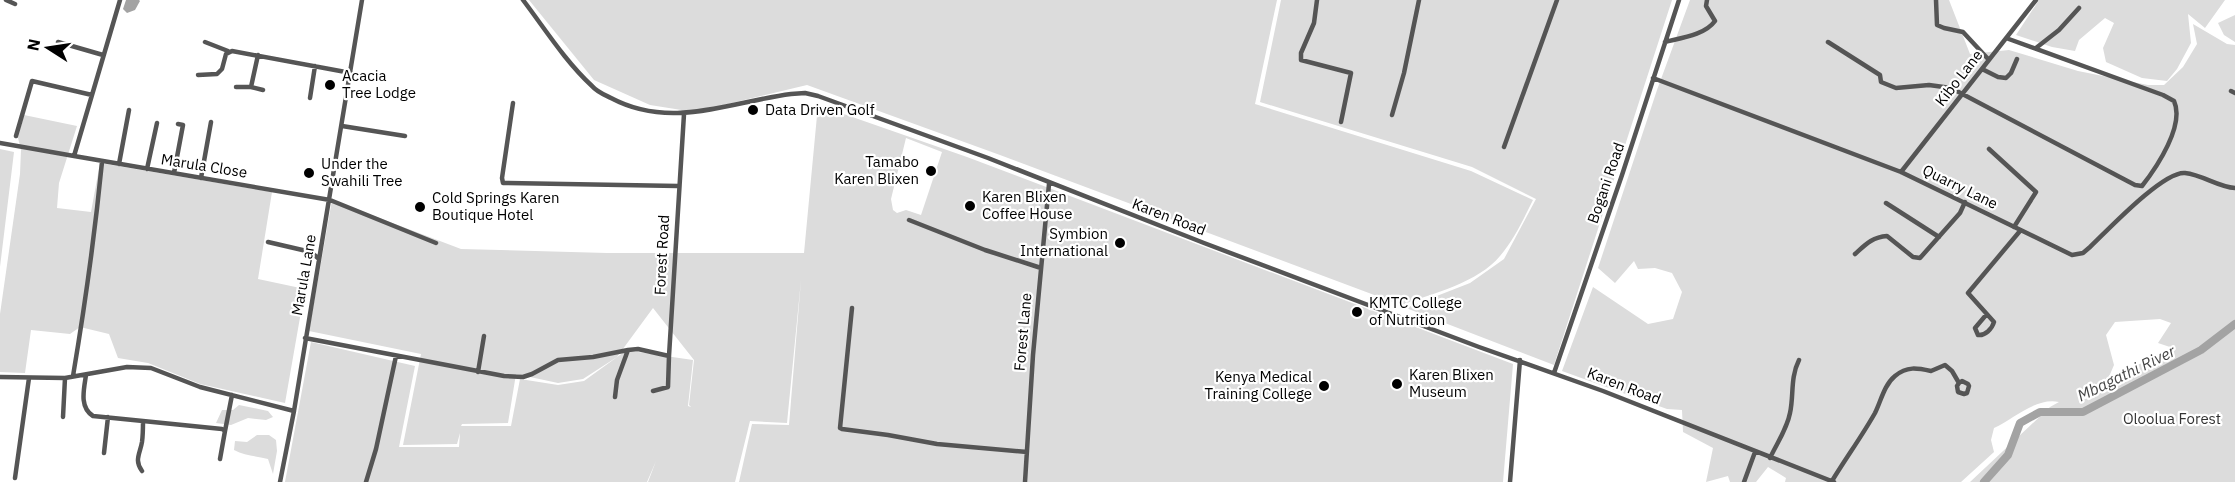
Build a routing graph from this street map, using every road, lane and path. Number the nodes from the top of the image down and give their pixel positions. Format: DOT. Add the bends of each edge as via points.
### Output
graph roads {
  1 [pos="6,0"];
  2 [pos="120,0"];
  3 [pos="362,0"];
  4 [pos="523,0"];
  5 [pos="1317,0"];
  6 [pos="1419,0"];
  7 [pos="1557,0"];
  8 [pos="1679,0"];
  9 [pos="1707,0"];
  10 [pos="1936,0"];
  11 [pos="2036,0"];
  12 [pos="15,4"];
  13 [pos="2079,8"];
  14 [pos="2006,38"];
  15 [pos="58,42"];
  16 [pos="205,42"];
  17 [pos="1665,42"];
  18 [pos="1828,42"];
  19 [pos="2036,48"];
  20 [pos="228,51"];
  21 [pos="103,55"];
  22 [pos="261,56"];
  23 [pos="2017,59"];
  24 [pos="1989,60"];
  25 [pos="315,66"];
  26 [pos="1982,69"];
  27 [pos="351,73"];
  28 [pos="198,75"];
  29 [pos="1653,78"];
  30 [pos="240,85"];
  31 [pos="250,87"];
  32 [pos="263,90"];
  33 [pos="1962,94"];
  34 [pos="92,95"];
  35 [pos="310,98"];
  36 [pos="513,103"];
  37 [pos="129,110"];
  38 [pos="684,114"];
  39 [pos="1392,115"];
  40 [pos="211,122"];
  41 [pos="1341,122"];
  42 [pos="156,123"];
  43 [pos="178,124"];
  44 [pos="342,126"];
  45 [pos="16,135"];
  46 [pos="405,136"];
  47 [pos="0,143"];
  48 [pos="1504,147"];
  49 [pos="1989,149"];
  50 [pos="74,156"];
  51 [pos="102,162"];
  52 [pos="119,164"];
  53 [pos="147,169"];
  54 [pos="1901,172"];
  55 [pos="174,173"];
  56 [pos="201,178"];
  57 [pos="1049,183"];
  58 [pos="678,186"];
  59 [pos="2235,188"];
  60 [pos="330,200"];
  61 [pos="1965,202"];
  62 [pos="1886,203"];
  63 [pos="909,220"];
  64 [pos="2013,227"];
  65 [pos="2020,231"];
  66 [pos="1939,237"];
  67 [pos="268,242"];
  68 [pos="436,243"];
  69 [pos="1854,254"];
  70 [pos="320,259"];
  71 [pos="1041,268"];
  72 [pos="852,308"];
  73 [pos="1986,315"];
  74 [pos="484,336"];
  75 [pos="305,338"];
  76 [pos="628,350"];
  77 [pos="396,356"];
  78 [pos="669,356"];
  79 [pos="1520,360"];
  80 [pos="1799,360"];
  81 [pos="478,372"];
  82 [pos="1554,373"];
  83 [pos="86,375"];
  84 [pos="73,376"];
  85 [pos="0,377"];
  86 [pos="29,378"];
  87 [pos="65,378"];
  88 [pos="1959,383"];
  89 [pos="653,391"];
  90 [pos="232,394"];
  91 [pos="615,397"];
  92 [pos="294,411"];
  93 [pos="63,417"];
  94 [pos="108,417"];
  95 [pos="143,421"];
  96 [pos="225,431"];
  97 [pos="1027,452"];
  98 [pos="1755,452"];
  99 [pos="104,453"];
  100 [pos="1770,458"];
  101 [pos="220,459"];
  102 [pos="142,471"];
  103 [pos="15,478"];
  104 [pos="280,482"];
  105 [pos="366,482"];
  106 [pos="1025,482"];
  107 [pos="1510,482"];
  108 [pos="1744,482"];
  109 [pos="1833,482"];
  1 -- 12 [label="street"];
  2 -- 21 [label="street"];
  3 -- 27 [label="street, Marula Lane"];
  4 -- 38 [label="street, Karen Road" via="569,62 596,90 646,112"];
  5 -- 41 [label="street" via="1314,23 1301,60 1351,73"];
  6 -- 39 [label="street"];
  7 -- 48 [label="street"];
  8 -- 17 [label="street, Bogani Road"];
  9 -- 17 [label="street" via="1713,25"];
  10 -- 24 [label="street" via="1937,25 1963,32"];
  11 -- 14 [label="street, Kibo Lane"];
  13 -- 19 [label="street" via="2060,30"];
  14 -- 19 [label="street"];
  14 -- 24 [label="street, Kibo Lane"];
  15 -- 21 [label="street"];
  16 -- 20 [label="street"];
  17 -- 29 [label="street, Bogani Road"];
  18 -- 33 [label="street" via="1880,75 1881,82 1896,88 1929,85"];
  19 -- 33 [label="street" via="2174,101 2174,130 2142,186"];
  20 -- 22 [label="street"];
  20 -- 28 [label="street" via="217,74"];
  21 -- 34 [label="street"];
  22 -- 25 [label="street"];
  22 -- 31 [label="street"];
  23 -- 26 [label="street" via="2006,78"];
  24 -- 26 [label="street, Kibo Lane"];
  25 -- 27 [label="street"];
  25 -- 35 [label="street"];
  26 -- 33 [label="street, Kibo Lane"];
  27 -- 44 [label="street, Marula Lane"];
  29 -- 54 [label="street, Quarry Lane"];
  29 -- 82 [label="street, Bogani Road"];
  30 -- 31 [label="street"];
  31 -- 32 [label="street"];
  33 -- 54 [label="street, Kibo Lane"];
  34 -- 45 [label="street" via="32,81"];
  34 -- 50 [label="street"];
  36 -- 58 [label="street" via="503,183"];
  37 -- 52 [label="street"];
  38 -- 57 [label="street, Karen Road" via="779,95 812,94"];
  38 -- 58 [label="street, Forest Road"];
  40 -- 56 [label="street"];
  42 -- 53 [label="street"];
  43 -- 55 [label="street" via="183,125"];
  44 -- 46 [label="street"];
  44 -- 60 [label="street, Marula Lane"];
  47 -- 50 [label="street, Marula Close"];
  49 -- 64 [label="street" via="2036,192"];
  50 -- 51 [label="street, Marula Close"];
  51 -- 52 [label="street, Marula Close"];
  51 -- 84 [label="street" via="94,246"];
  52 -- 53 [label="street, Marula Close"];
  53 -- 55 [label="street, Marula Close"];
  54 -- 61 [label="street, Quarry Lane"];
  55 -- 56 [label="street, Marula Close"];
  56 -- 60 [label="street, Marula Close"];
  57 -- 71 [label="street, Forest Lane"];
  57 -- 79 [label="street, Karen Road"];
  58 -- 78 [label="street, Forest Road"];
  59 -- 65 [label="street, Quarry Lane" via="2187,173 2172,175 2077,255"];
  60 -- 68 [label="street, Marula Close"];
  60 -- 70 [label="street, Marula Lane"];
  61 -- 64 [label="street, Quarry Lane"];
  61 -- 66 [label="street"];
  62 -- 66 [label="street"];
  63 -- 71 [label="street"];
  64 -- 65 [label="street, Quarry Lane"];
  65 -- 73 [label="street" via="1968,293"];
  66 -- 69 [label="street" via="1920,258 1887,236 1870,240"];
  67 -- 70 [label="street" via="311,252"];
  70 -- 75 [label="street, Marula Lane"];
  71 -- 97 [label="street, Forest Lane"];
  72 -- 97 [label="street" via="840,428 937,444"];
  73 -- 73 [label="street" via="1993,326 1978,335 1976,328"];
  74 -- 81 [label="street"];
  75 -- 77 [label="street"];
  75 -- 92 [label="street, Marula Lane"];
  76 -- 78 [label="street"];
  76 -- 81 [label="street" via="558,360 523,377"];
  76 -- 91 [label="street"];
  77 -- 81 [label="street"];
  77 -- 105 [label="street"];
  78 -- 89 [label="street, Forest Road" via="668,387"];
  79 -- 82 [label="street, Karen Road"];
  79 -- 107 [label="street"];
  80 -- 100 [label="street" via="1794,370 1788,423"];
  82 -- 98 [label="street, Karen Road"];
  83 -- 84 [label="street"];
  83 -- 90 [label="street" via="127,367 151,368 200,387"];
  83 -- 94 [label="street" via="84,407 93,416"];
  84 -- 87 [label="street"];
  85 -- 86 [label="street"];
  86 -- 87 [label="street"];
  86 -- 103 [label="street"];
  87 -- 93 [label="street"];
  88 -- 109 [label="street" via="1945,365 1931,371 1910,368 1895,376"];
  90 -- 92 [label="street"];
  90 -- 96 [label="street"];
  92 -- 104 [label="street, Marula Lane"];
  94 -- 95 [label="street"];
  94 -- 99 [label="street"];
  95 -- 96 [label="street"];
  95 -- 102 [label="street" via="137,456"];
  96 -- 101 [label="street"];
  97 -- 106 [label="street, Forest Lane"];
  98 -- 100 [label="street, Karen Road"];
  98 -- 108 [label="street"];
  100 -- 109 [label="street, Karen Road"];
}
